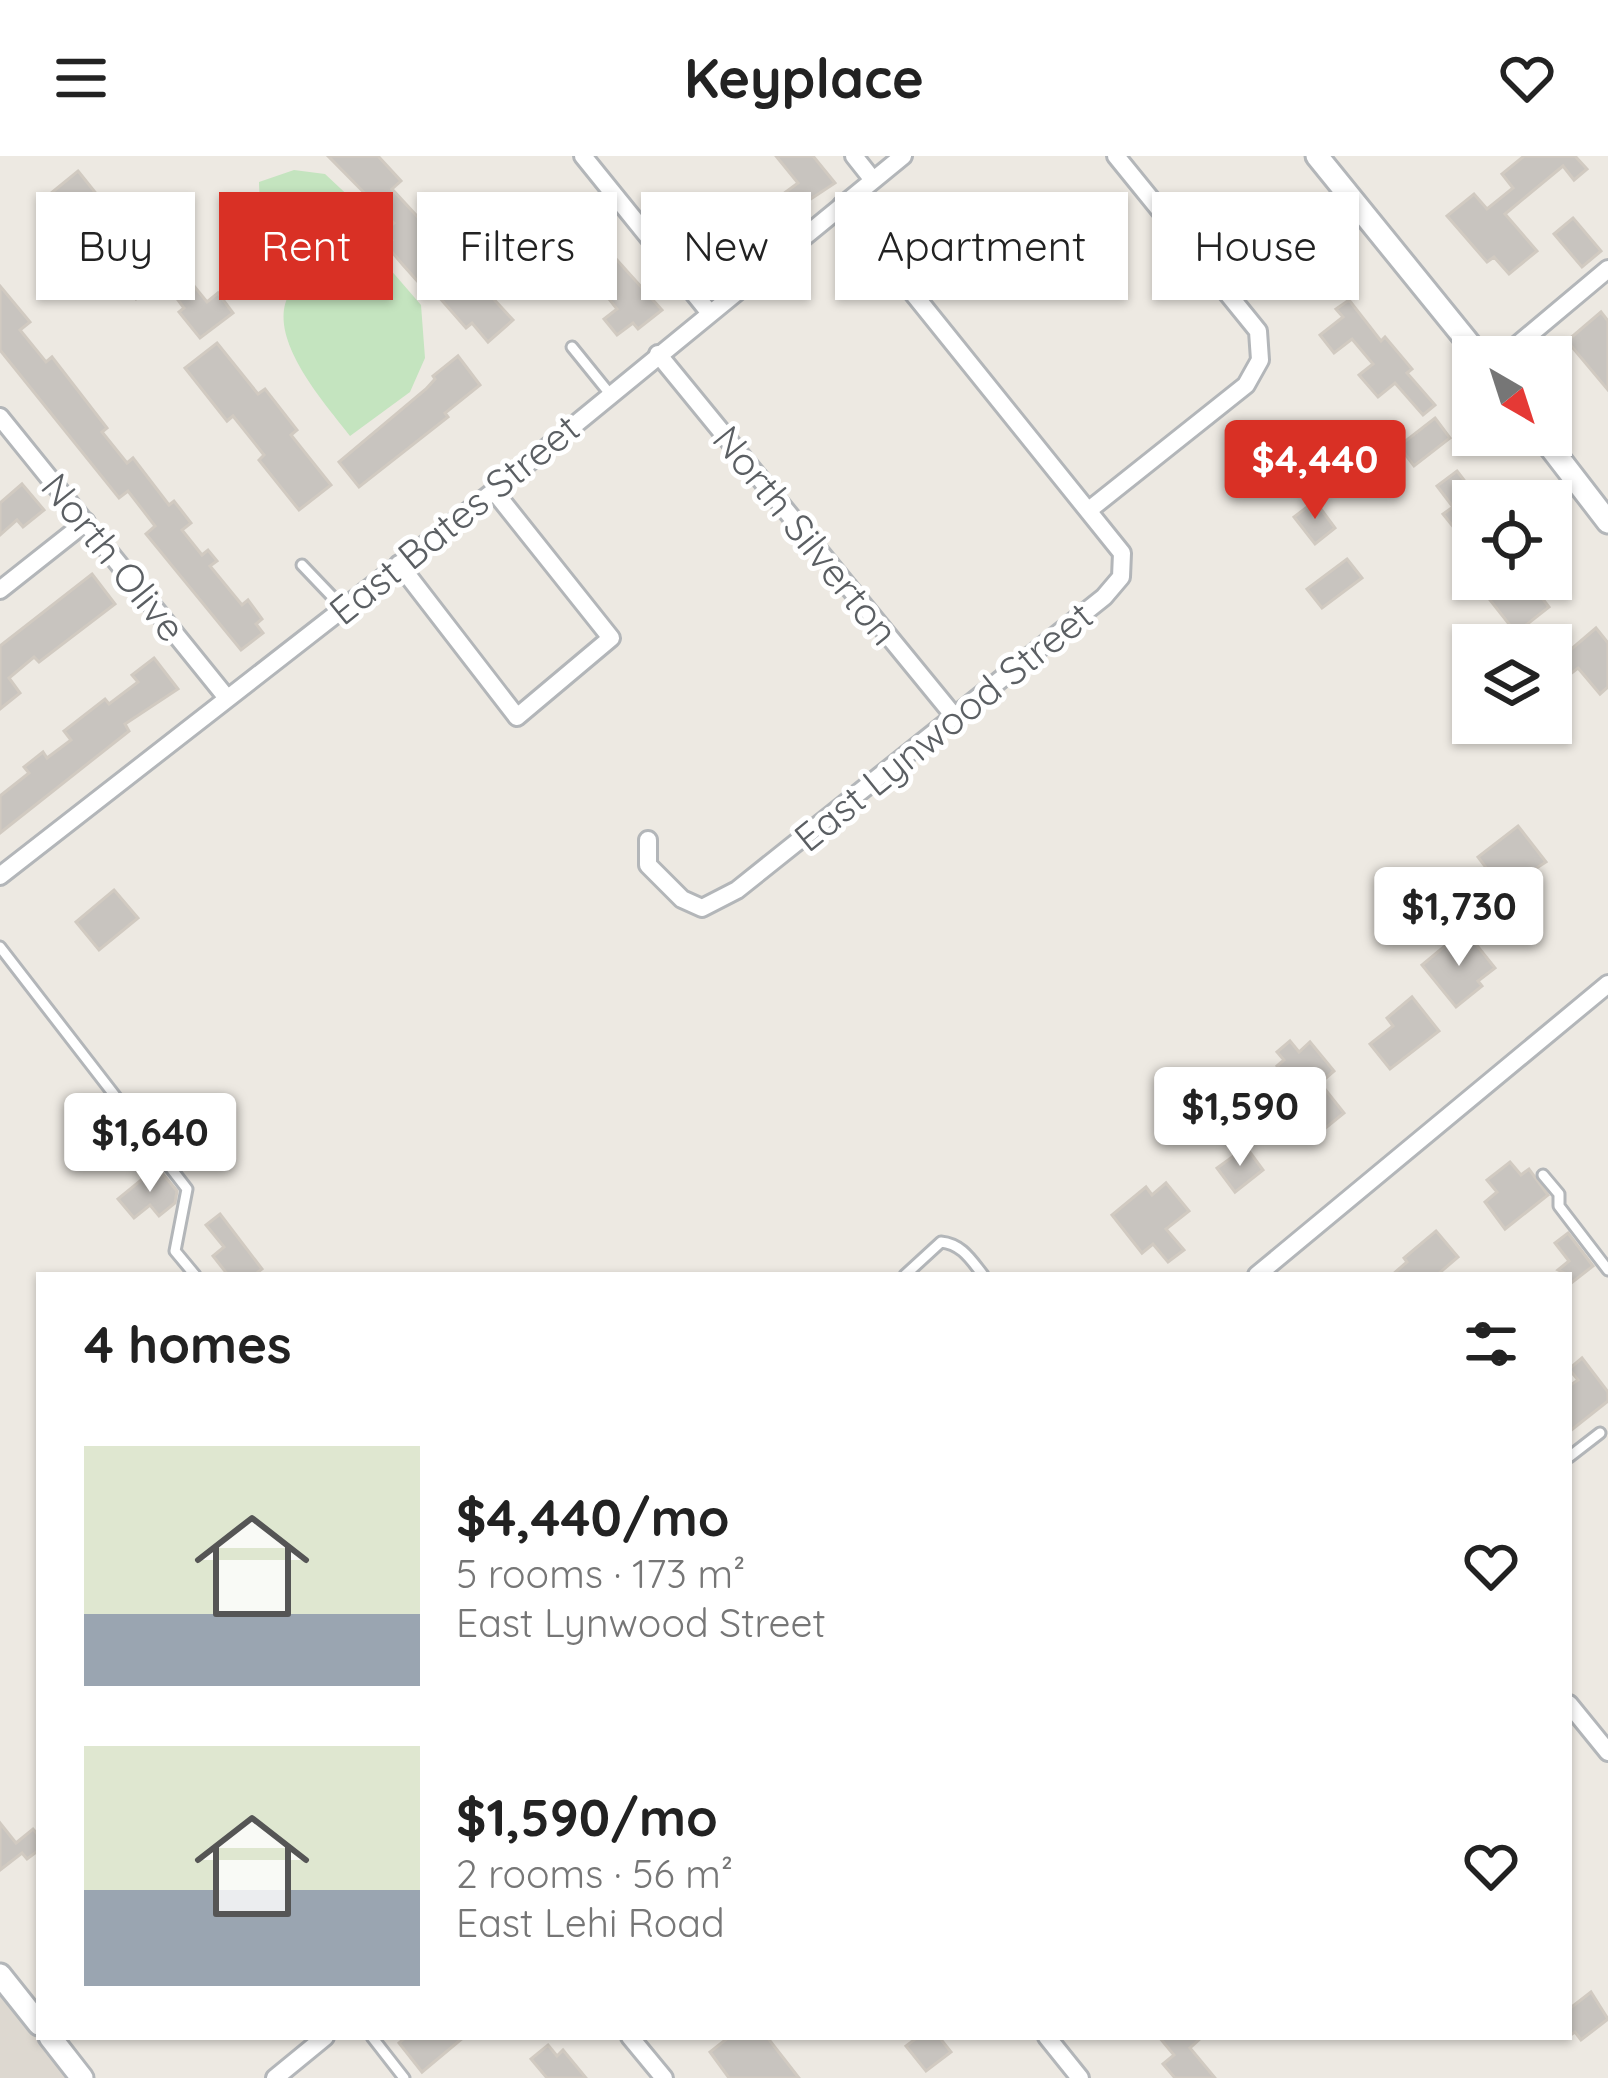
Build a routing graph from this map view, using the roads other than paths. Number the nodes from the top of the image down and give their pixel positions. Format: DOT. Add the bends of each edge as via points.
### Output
graph roads {
  1 [pos="584,156"];
  2 [pos="854,156"];
  3 [pos="903,156"];
  4 [pos="1116,156"];
  5 [pos="1321,157"];
  6 [pos="873,180"];
  7 [pos="858,192"];
  8 [pos="835,211"];
  9 [pos="1608,269"];
  10 [pos="919,300"];
  11 [pos="709,312"];
  12 [pos="1463,336"];
  13 [pos="1528,336"];
  14 [pos="572,347"];
  15 [pos="658,354"];
  16 [pos="610,394"];
  17 [pos="0,417"];
  18 [pos="1557,456"];
  19 [pos="494,491"];
  20 [pos="1089,510"];
  21 [pos="86,522"];
  22 [pos="1608,522"];
  23 [pos="399,564"];
  24 [pos="302,565"];
  25 [pos="0,590"];
  26 [pos="343,608"];
  27 [pos="227,698"];
  28 [pos="954,716"];
  29 [pos="648,841"];
  30 [pos="0,876"];
  31 [pos="0,947"];
  32 [pos="1608,984"];
  33 [pos="1543,1175"];
  34 [pos="1608,1270"];
  35 [pos="192,1272"];
  36 [pos="907,1272"];
  37 [pos="981,1272"];
  38 [pos="1261,1272"];
  39 [pos="1600,1432"];
  40 [pos="1572,1455"];
  41 [pos="1572,1708"];
  42 [pos="1608,1752"];
  43 [pos="0,1975"];
  44 [pos="36,2020"];
  45 [pos="52,2040"];
  46 [pos="321,2040"];
  47 [pos="374,2040"];
  48 [pos="632,2040"];
  49 [pos="1050,2040"];
  50 [pos="78,2074"];
  51 [pos="274,2078"];
  52 [pos="404,2078"];
  53 [pos="664,2078"];
  54 [pos="1080,2078"];
  1 -- 11 [label="street"];
  2 -- 6 [label="street"];
  3 -- 6 [label="street, East Bates Street"];
  4 -- 20 [label="street" via="1258,331 1260,360 1246,386"];
  5 -- 12 [label="street"];
  6 -- 7 [label="street, East Bates Street"];
  8 -- 11 [label="street, East Bates Street"];
  9 -- 13 [label="street"];
  10 -- 20 [label="street, East Lynwood Street"];
  11 -- 15 [label="street, East Bates Street"];
  14 -- 16 [label="lane"];
  15 -- 16 [label="street, East Bates Street"];
  15 -- 28 [label="street, North Silverton"];
  16 -- 19 [label="street, East Bates Street"];
  17 -- 21 [label="street, North Olive"];
  18 -- 22 [label="street"];
  19 -- 23 [label="street, East Bates Street"];
  19 -- 23 [label="street" via="611,638 517,717"];
  20 -- 28 [label="street, East Lynwood Street" via="1122,553 1121,578"];
  21 -- 25 [label="street"];
  21 -- 27 [label="street, North Olive"];
  23 -- 26 [label="street, East Bates Street"];
  24 -- 26 [label="lane"];
  26 -- 27 [label="street, East Bates Street"];
  27 -- 30 [label="street, East Bates Street"];
  28 -- 29 [label="street, East Lynwood Street" via="737,890 702,908 648,865"];
  31 -- 35 [label="lane" via="187,1189 175,1251"];
  32 -- 38 [label="street"];
  33 -- 34 [label="lane"];
  36 -- 37 [label="lane" via="941,1242 964,1251"];
  39 -- 40 [label="lane"];
  41 -- 42 [label="street"];
  43 -- 44 [label="street"];
  45 -- 50 [label="street"];
  46 -- 51 [label="street"];
  47 -- 52 [label="lane"];
  48 -- 53 [label="street"];
  49 -- 54 [label="street"];
}
